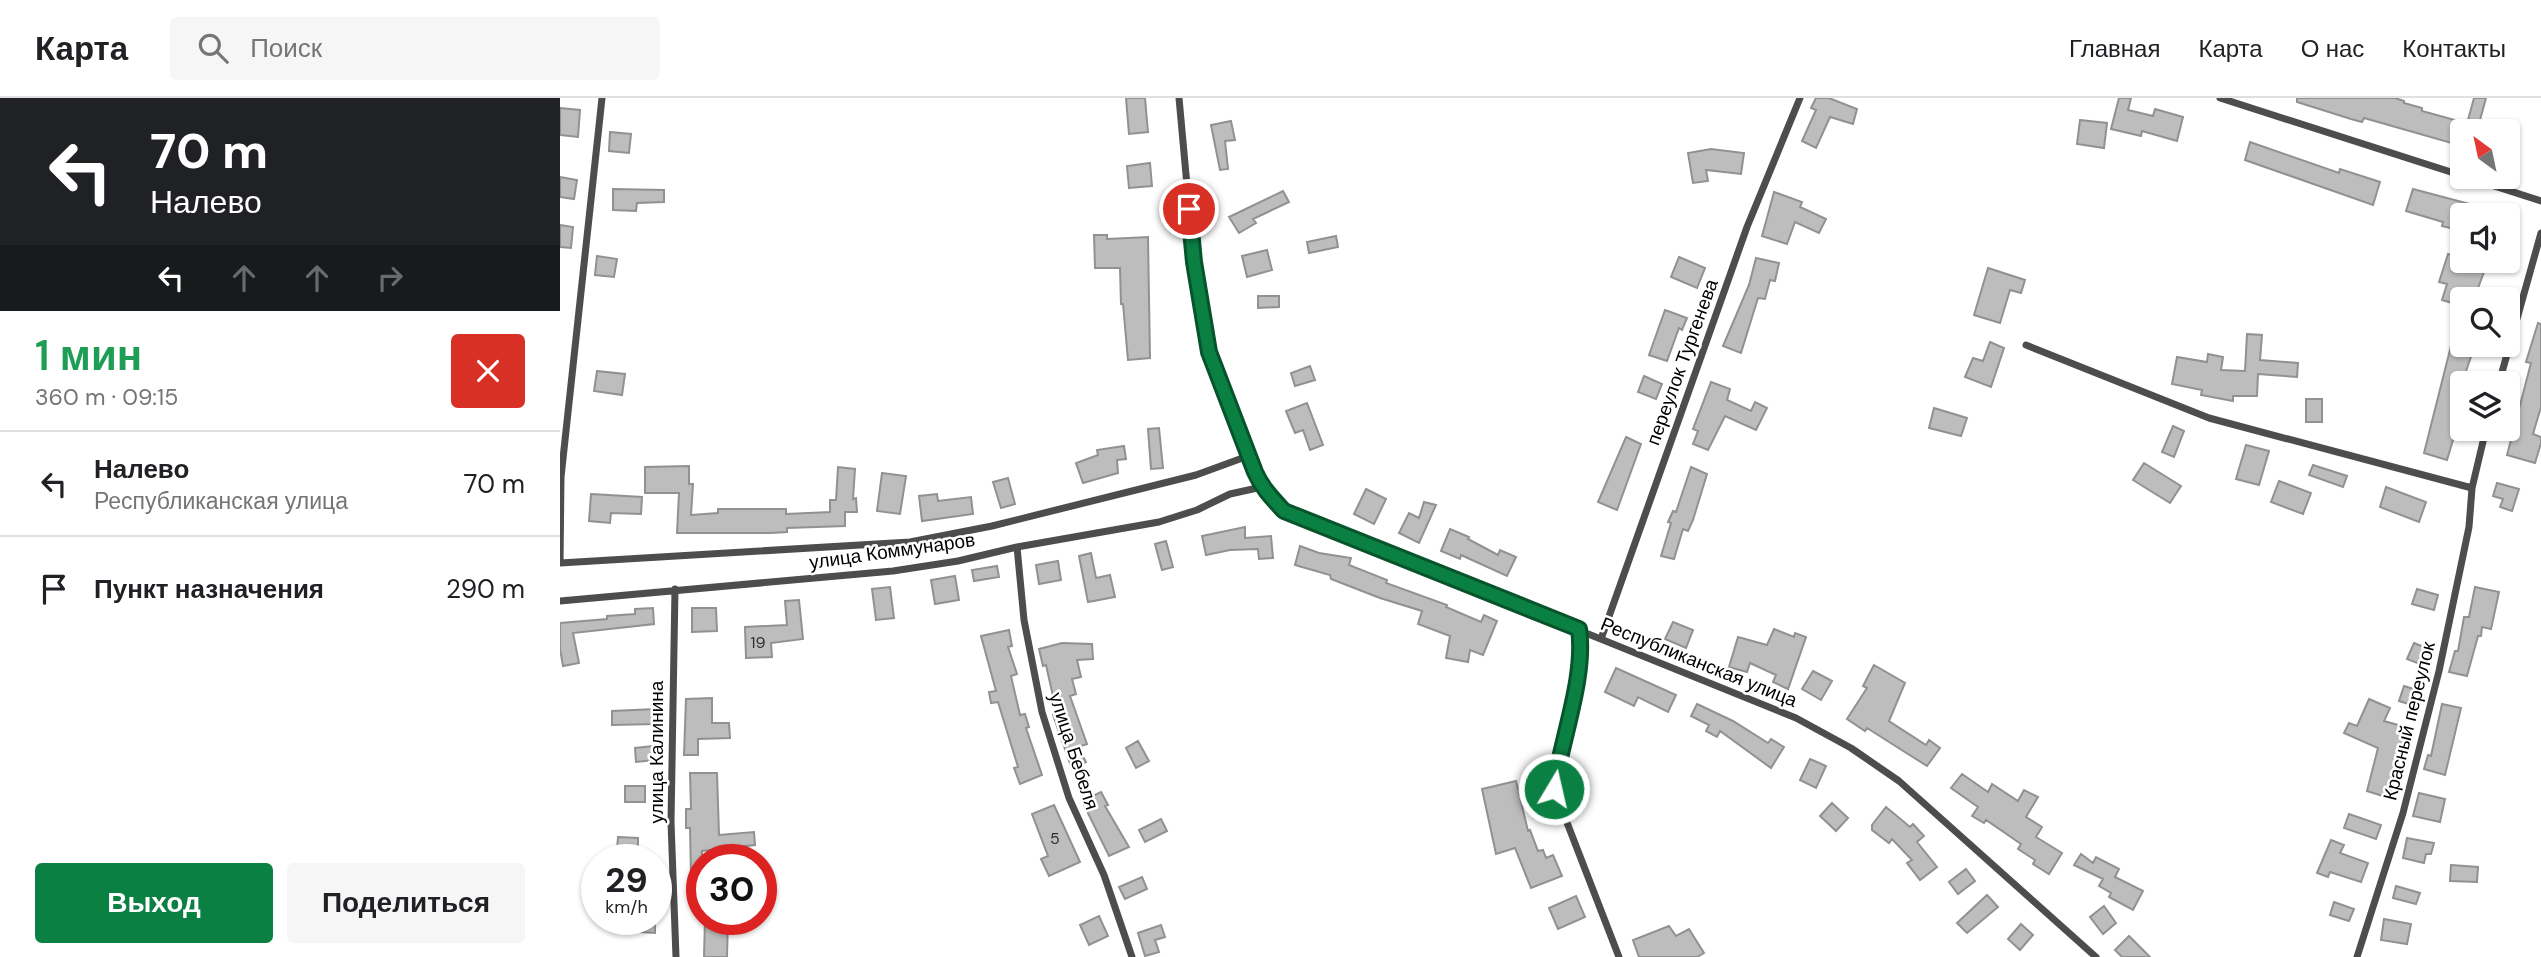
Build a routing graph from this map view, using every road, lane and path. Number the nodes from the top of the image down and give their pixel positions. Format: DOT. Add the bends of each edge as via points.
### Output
graph roads {
  1 [pos="602,98"];
  2 [pos="1179,98"];
  3 [pos="1800,98"];
  4 [pos="2220,98"];
  5 [pos="2541,201"];
  6 [pos="2541,233"];
  7 [pos="2026,345"];
  8 [pos="2502,371"];
  9 [pos="2483,441"];
  10 [pos="1248,456"];
  11 [pos="1262,487"];
  12 [pos="2472,488"];
  13 [pos="1017,547"];
  14 [pos="560,563"];
  15 [pos="675,589"];
  16 [pos="560,601"];
  17 [pos="1579,629"];
  18 [pos="1601,639"];
  19 [pos="676,957"];
  20 [pos="1132,957"];
  21 [pos="1619,957"];
  22 [pos="2096,957"];
  23 [pos="2357,957"];
  1 -- 14 [label="street" via="561,477"];
  2 -- 10 [label="street, Республиканская улица" via="1194,262 1209,352"];
  3 -- 18 [label="street, переулок Тургенева" via="1747,227"];
  4 -- 5 [label="street"];
  6 -- 8 [label="street"];
  7 -- 12 [label="street" via="2209,418"];
  9 -- 12 [label="street, Красный переулок"];
  10 -- 11 [label="street, Республиканская улица"];
  10 -- 14 [label="street, улица Коммунаров" via="1196,475 910,542"];
  11 -- 13 [label="street, улица Коммунаров" via="1230,494 1159,522"];
  11 -- 17 [label="street, Республиканская улица" via="1284,511"];
  12 -- 23 [label="street, Красный переулок" via="2469,527 2439,671 2403,813"];
  13 -- 15 [label="street, улица Коммунаров" via="893,571"];
  13 -- 20 [label="street, улица Бебеля" via="1024,620 1042,712 1069,798 1104,875"];
  15 -- 16 [label="street, улица Коммунаров"];
  15 -- 19 [label="street, улица Калинина" via="671,821"];
  17 -- 18 [label="street, Республиканская улица"];
  17 -- 21 [label="street" via="1582,648 1554,789"];
  18 -- 22 [label="street, Республиканская улица" via="1796,718 1851,748 1899,781"];
}
